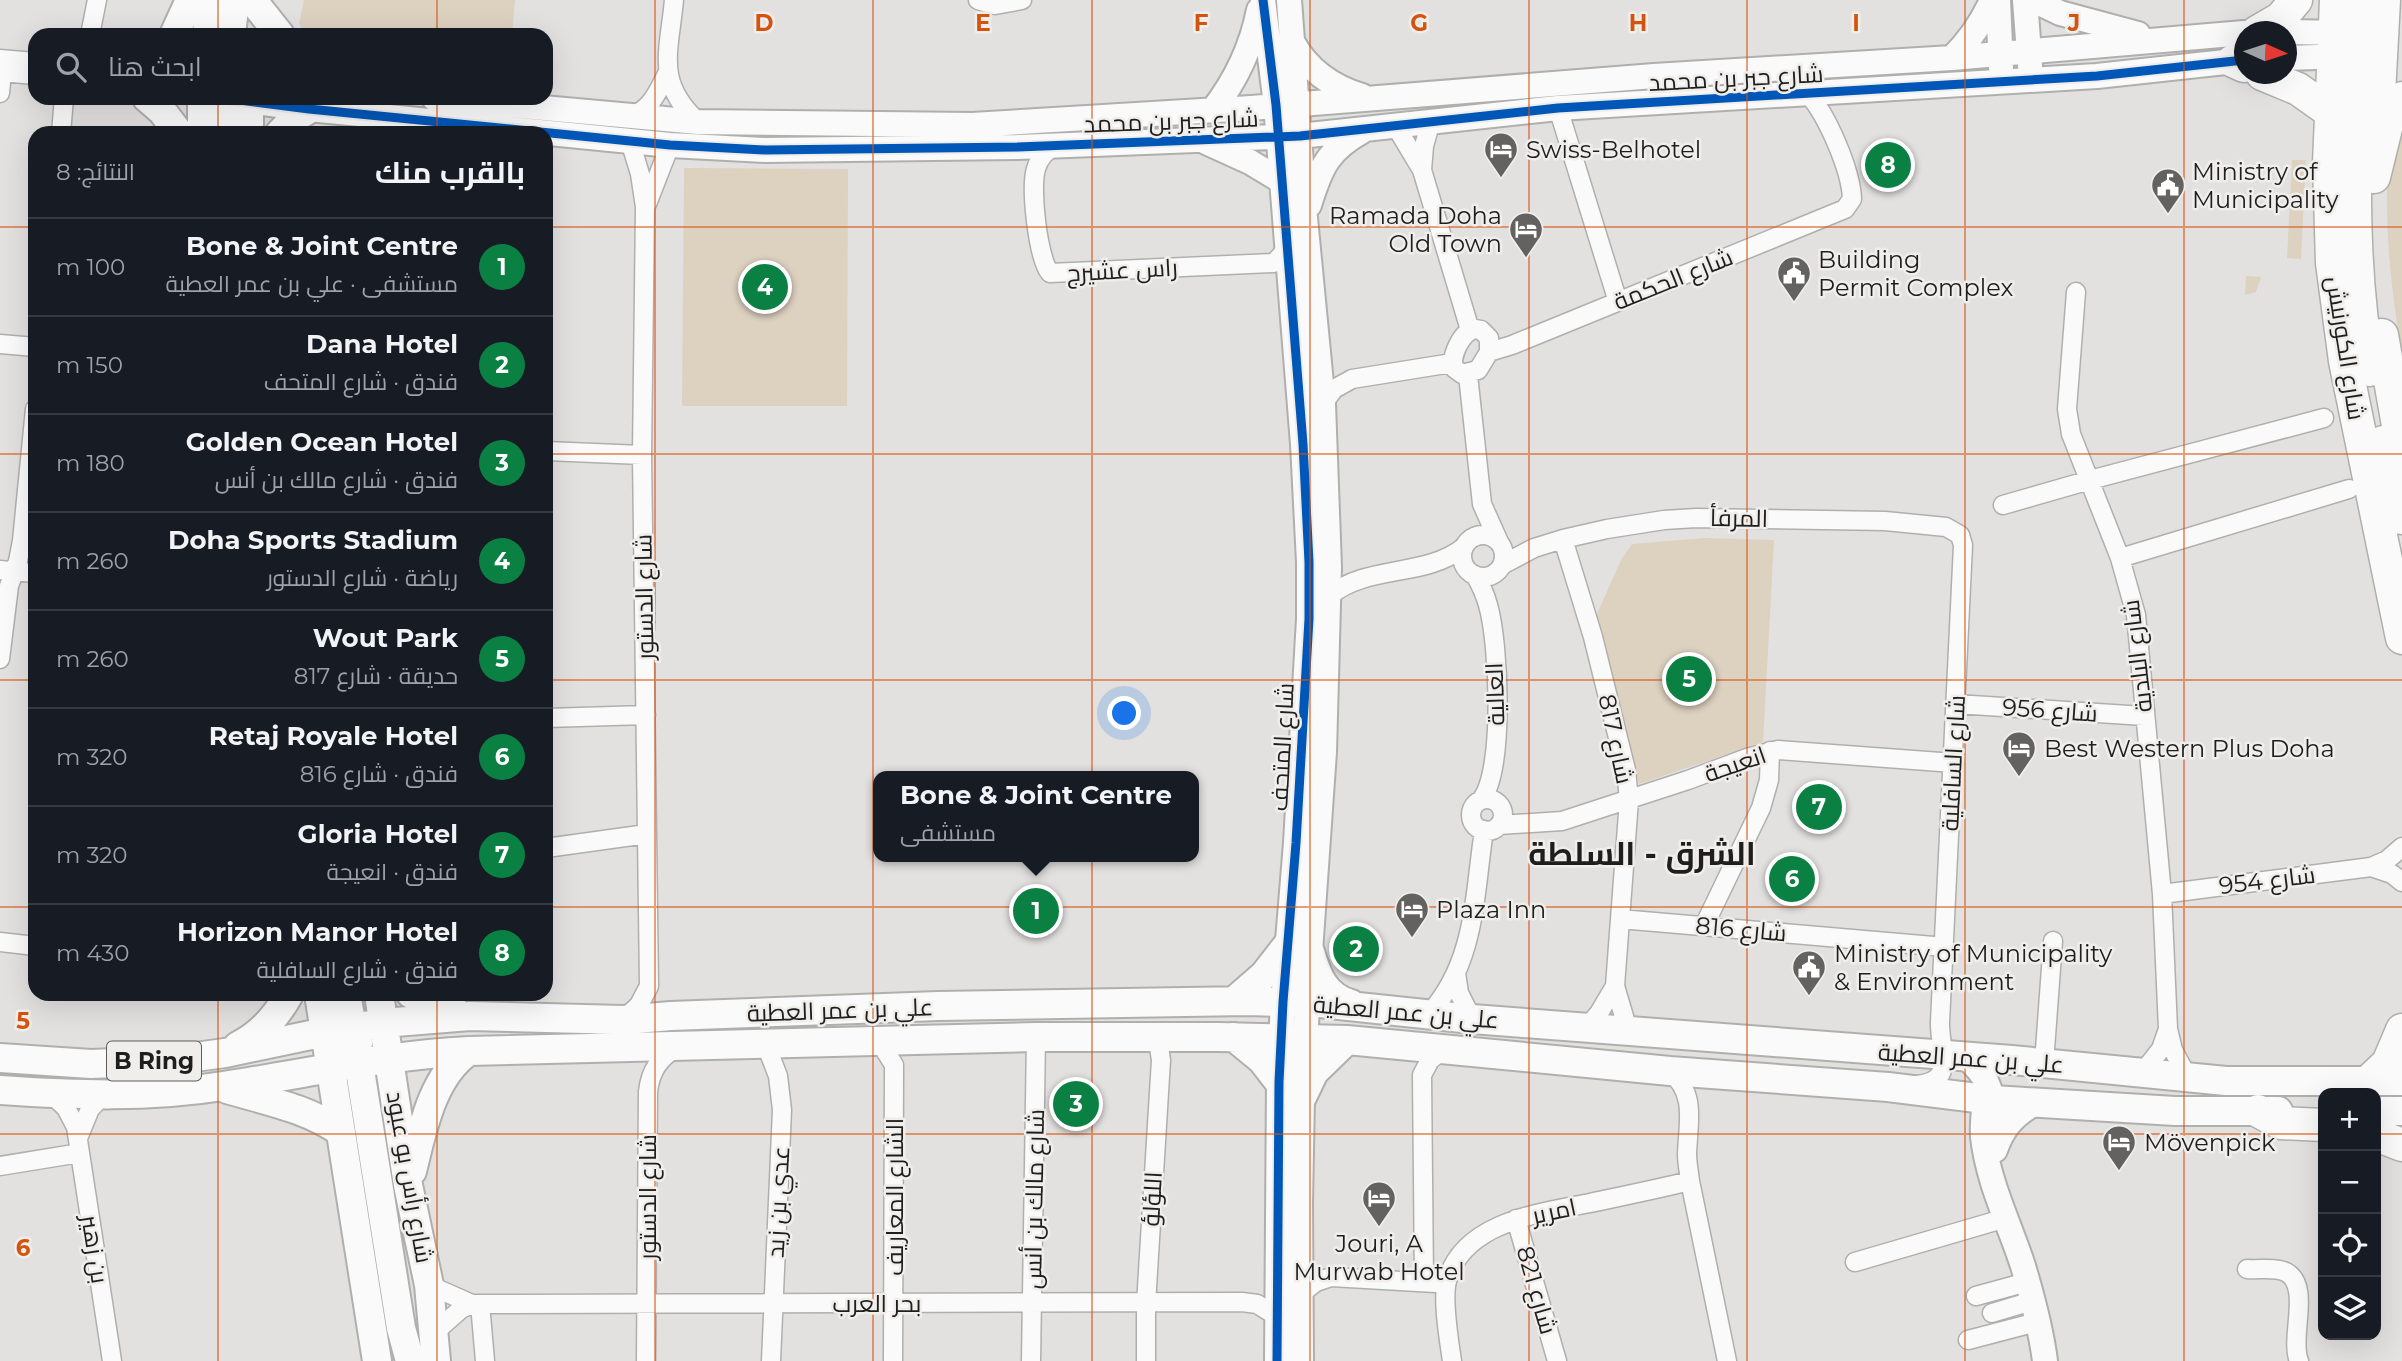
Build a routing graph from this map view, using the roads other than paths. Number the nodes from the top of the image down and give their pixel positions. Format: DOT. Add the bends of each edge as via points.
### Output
graph roads {
  1 [pos="97,0"];
  2 [pos="190,0"];
  3 [pos="210,0"];
  4 [pos="674,0"];
  5 [pos="1022,0"];
  6 [pos="1262,0"];
  7 [pos="1289,0"];
  8 [pos="1993,0"];
  9 [pos="1998,0"];
  10 [pos="2025,0"];
  11 [pos="2034,0"];
  12 [pos="2296,0"];
  13 [pos="2336,0"];
  14 [pos="2361,0"];
  15 [pos="2384,0"];
  16 [pos="980,1"];
  17 [pos="250,2"];
  18 [pos="2276,21"];
  19 [pos="91,28"];
  20 [pos="177,28"];
  21 [pos="208,28"];
  22 [pos="235,28"];
  23 [pos="254,28"];
  24 [pos="274,28"];
  25 [pos="2297,34"];
  26 [pos="1290,39"];
  27 [pos="2159,39"];
  28 [pos="2369,45"];
  29 [pos="2029,50"];
  30 [pos="2234,53"];
  31 [pos="2000,54"];
  32 [pos="2234,56"];
  33 [pos="2297,56"];
  34 [pos="1952,58"];
  35 [pos="28,63"];
  36 [pos="1,68"];
  37 [pos="668,72"];
  38 [pos="28,74"];
  39 [pos="2030,80"];
  40 [pos="2001,82"];
  41 [pos="2286,84"];
  42 [pos="1846,92"];
  43 [pos="0,93"];
  44 [pos="1808,94"];
  45 [pos="1370,98"];
  46 [pos="2402,98"];
  47 [pos="63,105"];
  48 [pos="155,105"];
  49 [pos="202,105"];
  50 [pos="234,105"];
  51 [pos="238,105"];
  52 [pos="280,105"];
  53 [pos="511,105"];
  54 [pos="1287,105"];
  55 [pos="1558,108"];
  56 [pos="310,109"];
  57 [pos="1213,110"];
  58 [pos="2332,113"];
  59 [pos="632,116"];
  60 [pos="1431,121"];
  61 [pos="698,122"];
  62 [pos="1829,124"];
  63 [pos="1395,125"];
  64 [pos="62,126"];
  65 [pos="174,126"];
  66 [pos="202,126"];
  67 [pos="229,126"];
  68 [pos="246,126"];
  69 [pos="286,126"];
  70 [pos="404,126"];
  71 [pos="1368,128"];
  72 [pos="553,136"];
  73 [pos="1289,136"];
  74 [pos="1196,138"];
  75 [pos="630,141"];
  76 [pos="670,145"];
  77 [pos="1057,145"];
  78 [pos="1422,170"];
  79 [pos="2374,177"];
  80 [pos="1280,180"];
  81 [pos="645,207"];
  82 [pos="1305,218"];
  83 [pos="1286,250"];
  84 [pos="2076,292"];
  85 [pos="1618,302"];
  86 [pos="1469,330"];
  87 [pos="0,344"];
  88 [pos="28,346"];
  89 [pos="1489,352"];
  90 [pos="1319,359"];
  91 [pos="1452,363"];
  92 [pos="1468,374"];
  93 [pos="1361,377"];
  94 [pos="1323,404"];
  95 [pos="2324,418"];
  96 [pos="2402,448"];
  97 [pos="553,452"];
  98 [pos="642,455"];
  99 [pos="2090,480"];
  100 [pos="28,481"];
  101 [pos="2349,489"];
  102 [pos="1482,504"];
  103 [pos="2003,505"];
  104 [pos="2402,519"];
  105 [pos="1946,527"];
  106 [pos="1563,539"];
  107 [pos="1467,543"];
  108 [pos="1500,543"];
  109 [pos="1534,548"];
  110 [pos="2120,558"];
  111 [pos="1437,563"];
  112 [pos="1329,567"];
  113 [pos="1499,568"];
  114 [pos="7,570"];
  115 [pos="28,572"];
  116 [pos="1473,574"];
  117 [pos="1358,580"];
  118 [pos="1329,596"];
  119 [pos="1489,607"];
  120 [pos="2402,638"];
  121 [pos="0,659"];
  122 [pos="1956,705"];
  123 [pos="646,715"];
  124 [pos="2144,716"];
  125 [pos="553,718"];
  126 [pos="1770,751"];
  127 [pos="1954,763"];
  128 [pos="1629,800"];
  129 [pos="1492,814"];
  130 [pos="647,834"];
  131 [pos="553,847"];
  132 [pos="2402,847"];
  133 [pos="2371,867"];
  134 [pos="2402,882"];
  135 [pos="2162,894"];
  136 [pos="1620,919"];
  137 [pos="1704,926"];
  138 [pos="2053,941"];
  139 [pos="0,942"];
  140 [pos="28,945"];
  141 [pos="1945,947"];
  142 [pos="1299,948"];
  143 [pos="1455,972"];
  144 [pos="649,986"];
  145 [pos="1615,986"];
  146 [pos="284,1001"];
  147 [pos="323,1001"];
  148 [pos="345,1001"];
  149 [pos="380,1001"];
  150 [pos="426,1001"];
  151 [pos="1234,1001"];
  152 [pos="1360,1007"];
  153 [pos="1940,1009"];
  154 [pos="1428,1015"];
  155 [pos="470,1016"];
  156 [pos="671,1016"];
  157 [pos="1472,1018"];
  158 [pos="623,1020"];
  159 [pos="1294,1020"];
  160 [pos="383,1023"];
  161 [pos="1587,1027"];
  162 [pos="339,1030"];
  163 [pos="1628,1030"];
  164 [pos="2168,1030"];
  165 [pos="2402,1030"];
  166 [pos="1036,1037"];
  167 [pos="1234,1037"];
  168 [pos="991,1038"];
  169 [pos="1155,1038"];
  170 [pos="1734,1039"];
  171 [pos="1347,1040"];
  172 [pos="873,1042"];
  173 [pos="766,1045"];
  174 [pos="680,1046"];
  175 [pos="1443,1050"];
  176 [pos="469,1051"];
  177 [pos="225,1053"];
  178 [pos="1910,1054"];
  179 [pos="1956,1056"];
  180 [pos="0,1058"];
  181 [pos="388,1058"];
  182 [pos="2045,1063"];
  183 [pos="345,1064"];
  184 [pos="1671,1071"];
  185 [pos="2142,1073"];
  186 [pos="1717,1074"];
  187 [pos="2187,1076"];
  188 [pos="2226,1081"];
  189 [pos="2402,1081"];
  190 [pos="221,1087"];
  191 [pos="1888,1087"];
  192 [pos="2376,1088"];
  193 [pos="0,1090"];
  194 [pos="1291,1090"];
  195 [pos="2318,1090"];
  196 [pos="2381,1092"];
  197 [pos="51,1094"];
  198 [pos="104,1094"];
  199 [pos="1957,1095"];
  200 [pos="1990,1096"];
  201 [pos="2381,1100"];
  202 [pos="2035,1102"];
  203 [pos="2258,1111"];
  204 [pos="2318,1111"];
  205 [pos="2402,1111"];
  206 [pos="1690,1113"];
  207 [pos="2318,1125"];
  208 [pos="341,1132"];
  209 [pos="2381,1137"];
  210 [pos="2402,1144"];
  211 [pos="79,1145"];
  212 [pos="1990,1150"];
  213 [pos="0,1166"];
  214 [pos="1690,1181"];
  215 [pos="408,1185"];
  216 [pos="2006,1218"];
  217 [pos="1517,1219"];
  218 [pos="1855,1262"];
  219 [pos="2247,1269"];
  220 [pos="1424,1282"];
  221 [pos="1446,1284"];
  222 [pos="429,1285"];
  223 [pos="1302,1293"];
  224 [pos="1976,1296"];
  225 [pos="2032,1301"];
  226 [pos="895,1303"];
  227 [pos="476,1304"];
  228 [pos="646,1304"];
  229 [pos="773,1304"];
  230 [pos="1033,1304"];
  231 [pos="1146,1304"];
  232 [pos="1992,1313"];
  233 [pos="1278,1317"];
  234 [pos="435,1332"];
  235 [pos="1968,1340"];
  236 [pos="374,1356"];
  237 [pos="112,1361"];
  238 [pos="410,1361"];
  239 [pos="436,1361"];
  240 [pos="485,1361"];
  241 [pos="646,1361"];
  242 [pos="771,1361"];
  243 [pos="893,1361"];
  244 [pos="1031,1361"];
  245 [pos="1146,1361"];
  246 [pos="1277,1361"];
  247 [pos="1301,1361"];
  248 [pos="1452,1361"];
  249 [pos="1557,1361"];
  250 [pos="1727,1361"];
  251 [pos="2045,1361"];
  252 [pos="2300,1361"];
  1 -- 19 [label="street"];
  2 -- 20 [label="main road"];
  3 -- 21 [label="main road"];
  4 -- 37 [label="street"];
  5 -- 16 [label="street" via="995,5"];
  6 -- 54 [label="street"];
  6 -- 57 [label="street" via="1235,78"];
  7 -- 26 [label="street"];
  8 -- 34 [label="street" via="1974,34"];
  9 -- 31 [label="street"];
  10 -- 29 [label="street"];
  11 -- 27 [label="street" via="2060,13"];
  12 -- 18 [label="highway"];
  13 -- 28 [label="highway, شارع الكورنيش"];
  14 -- 28 [label="highway"];
  15 -- 28 [label="highway, شارع الكورنيش"];
  17 -- 22 [label="main road"];
  17 -- 23 [label="main road"];
  17 -- 24 [label="main road"];
  25 -- 28 [label="street"];
  26 -- 45 [label="street" via="1320,76 1343,90"];
  26 -- 54 [label="street"];
  27 -- 29 [label="street, شارع جبر بن محمد"];
  27 -- 30 [label="street, شارع جبر بن محمد"];
  28 -- 33 [label="street"];
  28 -- 58 [label="highway, شارع الكورنيش"];
  28 -- 79 [label="highway, شارع الكورنيش"];
  28 -- 104 [label="highway" via="2359,75 2354,182 2358,289 2373,396"];
  29 -- 31 [label="street, شارع جبر بن محمد"];
  29 -- 39 [label="street"];
  31 -- 34 [label="street, شارع جبر بن محمد"];
  31 -- 40 [label="street"];
  32 -- 39 [label="street, شارع جبر بن محمد" via="2097,76"];
  34 -- 45 [label="street, شارع جبر بن محمد"];
  35 -- 36 [label="street"];
  36 -- 38 [label="street"];
  36 -- 43 [label="street"];
  37 -- 59 [label="street" via="651,104"];
  37 -- 61 [label="street" via="682,106"];
  39 -- 40 [label="street, شارع جبر بن محمد"];
  40 -- 42 [label="street, شارع جبر بن محمد"];
  41 -- 58 [label="highway"];
  42 -- 44 [label="street, شارع جبر بن محمد"];
  42 -- 62 [label="street"];
  44 -- 55 [label="street, شارع جبر بن محمد"];
  44 -- 62 [label="street"];
  45 -- 54 [label="street, شارع جبر بن محمد"];
  46 -- 79 [label="highway" via="2388,120"];
  47 -- 64 [label="street"];
  48 -- 65 [label="main road"];
  49 -- 66 [label="main road"];
  50 -- 67 [label="main road"];
  51 -- 68 [label="main road"];
  52 -- 56 [label="street, شارع جبر بن محمد"];
  53 -- 59 [label="street, شارع جبر بن محمد"];
  54 -- 57 [label="street, شارع جبر بن محمد"];
  54 -- 73 [label="street"];
  55 -- 60 [label="street, شارع جبر بن محمد"];
  55 -- 85 [label="street"];
  56 -- 69 [label="main road"];
  56 -- 70 [label="street, شارع جبر بن محمد"];
  57 -- 61 [label="street, شارع جبر بن محمد" via="972,125"];
  58 -- 120 [label="highway, شارع الكورنيش" via="2329,210 2338,318"];
  59 -- 61 [label="street, شارع جبر بن محمد"];
  60 -- 63 [label="street, شارع جبر بن محمد"];
  60 -- 78 [label="street"];
  62 -- 85 [label="street, شارع الحكمة" via="1850,186 1849,205"];
  63 -- 71 [label="street, شارع جبر بن محمد"];
  63 -- 78 [label="street"];
  71 -- 73 [label="street, شارع جبر بن محمد"];
  71 -- 82 [label="street" via="1327,159"];
  72 -- 75 [label="street, شارع جبر بن محمد"];
  73 -- 74 [label="street, شارع جبر بن محمد"];
  73 -- 80 [label="street, شارع المتحف"];
  73 -- 82 [label="street, شارع المتحف"];
  74 -- 77 [label="street, شارع جبر بن محمد"];
  74 -- 80 [label="street"];
  75 -- 76 [label="street, شارع جبر بن محمد"];
  75 -- 81 [label="street, شارع الدستور"];
  76 -- 77 [label="street, شارع جبر بن محمد" via="765,150"];
  76 -- 81 [label="street, شارع الدستور"];
  77 -- 83 [label="street, راس عشيرج" via="1041,158 1034,178 1043,260 1050,273 1273,263"];
  78 -- 86 [label="street"];
  79 -- 96 [label="highway, شارع الكورنيش" via="2378,311"];
  80 -- 83 [label="street, شارع المتحف"];
  81 -- 98 [label="street, شارع الدستور"];
  82 -- 90 [label="street, شارع المتحف"];
  83 -- 142 [label="street, شارع المتحف" via="1303,444 1309,585"];
  84 -- 99 [label="street, شارع البلدية" via="2067,409 2071,434"];
  85 -- 89 [label="street, شارع الحكمة"];
  86 -- 89 [label="street" via="1486,333"];
  86 -- 91 [label="street"];
  87 -- 88 [label="street"];
  89 -- 92 [label="street" via="1482,366"];
  90 -- 93 [label="street" via="1343,374"];
  90 -- 94 [label="street, شارع المتحف"];
  91 -- 92 [label="street" via="1457,372"];
  91 -- 93 [label="street"];
  92 -- 102 [label="street"];
  93 -- 94 [label="street" via="1338,386"];
  94 -- 112 [label="street, شارع المتحف"];
  95 -- 99 [label="street"];
  97 -- 98 [label="street"];
  98 -- 123 [label="street, شارع الدستور"];
  99 -- 103 [label="street"];
  99 -- 110 [label="street, شارع البلدية"];
  100 -- 114 [label="street" via="22,541"];
  101 -- 110 [label="street"];
  102 -- 107 [label="street"];
  102 -- 108 [label="street"];
  105 -- 106 [label="street, المرفأ" via="1885,521 1696,518 1633,524"];
  105 -- 122 [label="street, شارع السافلية" via="1960,535 1963,545"];
  106 -- 109 [label="street, المرفأ"];
  106 -- 128 [label="street, شارع 817" via="1593,637"];
  107 -- 108 [label="street" via="1485,535"];
  107 -- 111 [label="street"];
  107 -- 116 [label="street" via="1463,561"];
  108 -- 109 [label="street, المرفأ"];
  108 -- 113 [label="street" via="1504,551"];
  109 -- 113 [label="street, المرفأ"];
  110 -- 124 [label="street, شارع البلدية" via="2136,615"];
  111 -- 116 [label="street"];
  111 -- 117 [label="street"];
  112 -- 117 [label="street"];
  112 -- 118 [label="street, شارع المتحف"];
  113 -- 116 [label="street" via="1483,577"];
  113 -- 119 [label="street, العالية"];
  114 -- 115 [label="street"];
  114 -- 121 [label="street"];
  116 -- 119 [label="street, العالية"];
  117 -- 118 [label="street"];
  118 -- 142 [label="street, شارع المتحف" via="1325,740"];
  119 -- 129 [label="street, العالية" via="1497,694"];
  122 -- 124 [label="street, شارع 956"];
  122 -- 127 [label="street, شارع السافلية"];
  123 -- 125 [label="street"];
  123 -- 130 [label="street, شارع الدستور"];
  124 -- 135 [label="street, شارع البلدية"];
  126 -- 127 [label="street, انعيجة"];
  126 -- 128 [label="street, انعيجة"];
  126 -- 137 [label="street" via="1761,808"];
  127 -- 141 [label="street, شارع السافلية"];
  128 -- 129 [label="street, انعيجة" via="1562,821 1523,823"];
  128 -- 136 [label="street, شارع 817"];
  129 -- 143 [label="street, العالية" via="1471,932"];
  130 -- 131 [label="street"];
  130 -- 144 [label="street, شارع الدستور"];
  132 -- 133 [label="street, شارع 954"];
  133 -- 134 [label="street"];
  133 -- 135 [label="street, شارع 954"];
  135 -- 164 [label="street, شارع البلدية"];
  136 -- 137 [label="street, شارع 816"];
  136 -- 145 [label="street, شارع 817"];
  137 -- 141 [label="street, شارع 816"];
  138 -- 182 [label="street"];
  139 -- 140 [label="street"];
  141 -- 153 [label="street, شارع السافلية"];
  142 -- 151 [label="main road"];
  142 -- 152 [label="main road" via="1329,993"];
  142 -- 159 [label="street, شارع المتحف"];
  143 -- 154 [label="street, العالية" via="1443,1000"];
  143 -- 157 [label="street" via="1459,993"];
  144 -- 156 [label="street" via="657,1003"];
  144 -- 158 [label="street" via="639,1005"];
  145 -- 161 [label="street, شارع 817"];
  145 -- 163 [label="street, شارع 817"];
  146 -- 177 [label="main road" via="266,1026"];
  147 -- 162 [label="main road"];
  148 -- 162 [label="main road"];
  149 -- 160 [label="main road, شارع رأس بو عبود"];
  150 -- 155 [label="main road"];
  151 -- 156 [label="main road, علي بن عمر العطية"];
  151 -- 159 [label="main road, علي بن عمر العطية"];
  152 -- 154 [label="main road, علي بن عمر العطية"];
  152 -- 159 [label="main road, علي بن عمر العطية"];
  153 -- 178 [label="street, شارع السافلية" via="1925,1041"];
  153 -- 179 [label="street, شارع السافلية" via="1940,1042"];
  154 -- 157 [label="main road, علي بن عمر العطية"];
  155 -- 158 [label="main road, علي بن عمر العطية"];
  155 -- 160 [label="main road, علي بن عمر العطية"];
  156 -- 158 [label="main road, علي بن عمر العطية"];
  157 -- 161 [label="main road, علي بن عمر العطية"];
  159 -- 167 [label="main road, علي بن عمر العطية"];
  159 -- 168 [label="main road" via="1068,1023"];
  159 -- 170 [label="main road" via="1619,1048 1700,1049"];
  159 -- 171 [label="main road, علي بن عمر العطية"];
  159 -- 194 [label="street, شارع المتحف"];
  160 -- 162 [label="main road, علي بن عمر العطية / B Ring"];
  160 -- 181 [label="main road, شارع رأس بو عبود"];
  161 -- 163 [label="main road, علي بن عمر العطية"];
  162 -- 177 [label="main road, B Ring"];
  162 -- 181 [label="main road" via="365,1050"];
  162 -- 183 [label="main road"];
  163 -- 170 [label="main road, علي بن عمر العطية"];
  164 -- 185 [label="street" via="2161,1049"];
  164 -- 187 [label="street, شارع البلدية"];
  165 -- 192 [label="highway"];
  166 -- 168 [label="main road, علي بن عمر العطية"];
  166 -- 169 [label="main road, علي بن عمر العطية"];
  166 -- 230 [label="street, شارع مالك بن أنس"];
  167 -- 169 [label="main road, علي بن عمر العطية"];
  167 -- 194 [label="main road"];
  168 -- 172 [label="main road, علي بن عمر العطية"];
  169 -- 231 [label="street, اللؤلؤ" via="1161,1060"];
  170 -- 178 [label="main road, علي بن عمر العطية"];
  171 -- 175 [label="main road, علي بن عمر العطية"];
  171 -- 194 [label="main road"];
  172 -- 173 [label="main road, علي بن عمر العطية"];
  172 -- 226 [label="street, الشارع المعاريف" via="894,1065"];
  173 -- 174 [label="main road, علي بن عمر العطية"];
  173 -- 229 [label="street, عدي بن زيد" via="778,1076 782,1110"];
  174 -- 176 [label="main road, علي بن عمر العطية"];
  174 -- 228 [label="street, شارع الدستور" via="661,1059 649,1080"];
  175 -- 184 [label="main road, علي بن عمر العطية"];
  175 -- 220 [label="street" via="1430,1060 1422,1075"];
  176 -- 181 [label="main road, علي بن عمر العطية"];
  176 -- 215 [label="main road" via="451,1065 438,1092"];
  177 -- 180 [label="main road, B Ring" via="113,1064"];
  178 -- 179 [label="main road, علي بن عمر العطية"];
  179 -- 182 [label="main road, علي بن عمر العطية"];
  179 -- 191 [label="street" via="1930,1083"];
  179 -- 200 [label="street" via="1981,1072"];
  181 -- 183 [label="main road, B Ring"];
  181 -- 215 [label="main road, شارع رأس بو عبود"];
  182 -- 185 [label="main road, علي بن عمر العطية"];
  183 -- 190 [label="main road, B Ring"];
  183 -- 208 [label="main road"];
  183 -- 238 [label="main road"];
  184 -- 186 [label="main road, علي بن عمر العطية"];
  184 -- 206 [label="street" via="1686,1090"];
  185 -- 187 [label="main road, علي بن عمر العطية"];
  186 -- 191 [label="main road, علي بن عمر العطية"];
  186 -- 206 [label="street"];
  187 -- 188 [label="main road, علي بن عمر العطية"];
  188 -- 195 [label="main road, علي بن عمر العطية"];
  188 -- 200 [label="main road" via="2178,1091 2011,1078"];
  189 -- 196 [label="main road, علي بن عمر العطية"];
  190 -- 198 [label="main road, B Ring"];
  190 -- 208 [label="main road" via="321,1118"];
  191 -- 199 [label="main road, علي بن عمر العطية"];
  193 -- 197 [label="main road, B Ring"];
  194 -- 223 [label="street, شارع المتحف"];
  194 -- 233 [label="street, شارع المتحف"];
  197 -- 198 [label="main road, B Ring"];
  197 -- 211 [label="street, بن زهير" via="66,1108"];
  198 -- 211 [label="street" via="90,1109"];
  199 -- 200 [label="main road, علي بن عمر العطية"];
  199 -- 212 [label="street"];
  200 -- 202 [label="main road, علي بن عمر العطية"];
  200 -- 212 [label="street"];
  201 -- 205 [label="main road, علي بن عمر العطية"];
  202 -- 203 [label="main road, علي بن عمر العطية"];
  202 -- 212 [label="street" via="2010,1120"];
  203 -- 204 [label="main road, علي بن عمر العطية"];
  203 -- 207 [label="highway" via="2280,1123"];
  206 -- 214 [label="street"];
  208 -- 236 [label="main road"];
  209 -- 210 [label="highway"];
  211 -- 213 [label="street"];
  211 -- 237 [label="street, بن زهير"];
  212 -- 216 [label="street"];
  214 -- 217 [label="street, امرير"];
  214 -- 250 [label="street"];
  215 -- 222 [label="main road, شارع رأس بو عبود"];
  216 -- 218 [label="street"];
  216 -- 225 [label="street"];
  217 -- 221 [label="street, امرير" via="1483,1235 1458,1255"];
  217 -- 249 [label="street, شارع 821"];
  219 -- 252 [label="street" via="2277,1270 2293,1279 2299,1296 2296,1346"];
  220 -- 221 [label="street"];
  220 -- 223 [label="street" via="1331,1277"];
  221 -- 248 [label="street"];
  222 -- 227 [label="street, بحر العرب"];
  222 -- 234 [label="main road, شارع رأس بو عبود"];
  223 -- 247 [label="street, شارع المتحف"];
  224 -- 225 [label="street"];
  225 -- 232 [label="street"];
  225 -- 235 [label="street"];
  225 -- 251 [label="street"];
  226 -- 229 [label="street, بحر العرب"];
  226 -- 230 [label="street, بحر العرب"];
  226 -- 243 [label="street, الشارع المعاريف"];
  227 -- 228 [label="street, بحر العرب"];
  227 -- 234 [label="street" via="461,1309"];
  227 -- 240 [label="street"];
  228 -- 229 [label="street, بحر العرب"];
  228 -- 241 [label="street, شارع الدستور"];
  229 -- 242 [label="street, عدي بن زيد"];
  230 -- 231 [label="street, بحر العرب"];
  230 -- 244 [label="street, شارع مالك بن أنس"];
  231 -- 233 [label="street, بحر العرب" via="1249,1303"];
  231 -- 245 [label="street, اللؤلؤ"];
  233 -- 246 [label="street, شارع المتحف"];
  234 -- 239 [label="main road, شارع رأس بو عبود"];
}
